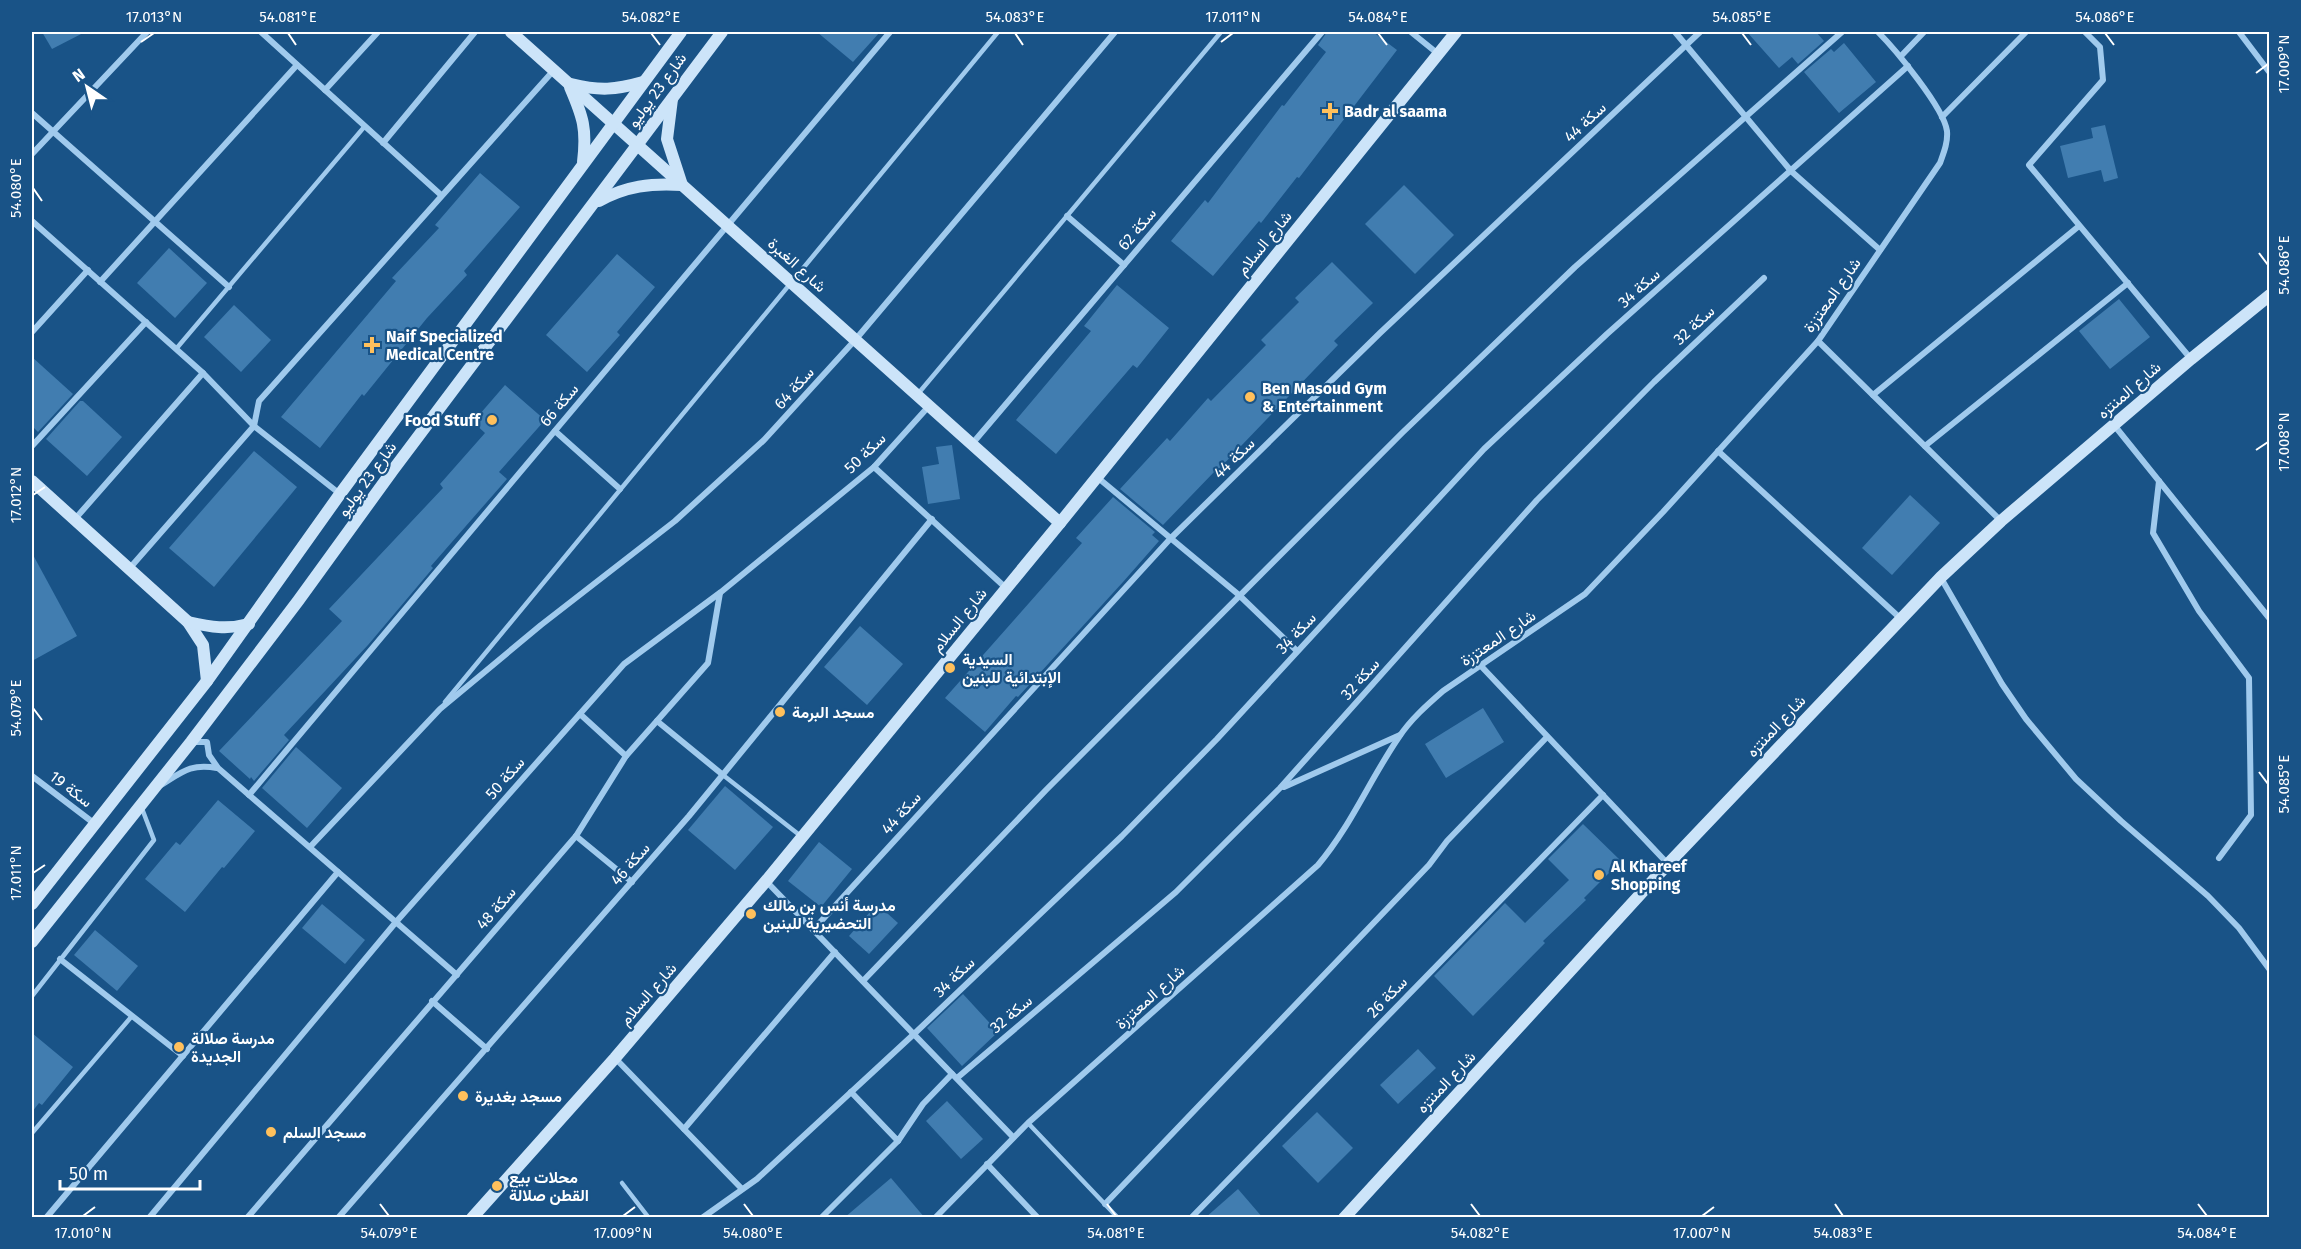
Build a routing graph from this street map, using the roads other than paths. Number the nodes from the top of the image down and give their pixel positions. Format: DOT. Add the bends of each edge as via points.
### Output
graph roads {
  1 [pos="147,32"];
  2 [pos="261,32"];
  3 [pos="378,32"];
  4 [pos="475,32"];
  5 [pos="511,32"];
  6 [pos="681,32"];
  7 [pos="722,32"];
  8 [pos="890,32"];
  9 [pos="998,32"];
  10 [pos="1115,32"];
  11 [pos="1221,32"];
  12 [pos="1322,32"];
  13 [pos="1411,32"];
  14 [pos="1456,32"];
  15 [pos="1675,32"];
  16 [pos="1700,32"];
  17 [pos="1842,32"];
  18 [pos="1878,32"];
  19 [pos="1924,32"];
  20 [pos="2026,32"];
  21 [pos="2085,32"];
  22 [pos="2239,32"];
  23 [pos="270,34"];
  24 [pos="1686,45"];
  25 [pos="1437,53"];
  26 [pos="1901,56"];
  27 [pos="297,65"];
  28 [pos="1908,66"];
  29 [pos="554,70"];
  30 [pos="2270,73"];
  31 [pos="643,82"];
  32 [pos="568,83"];
  33 [pos="325,90"];
  34 [pos="673,96"];
  35 [pos="32,113"];
  36 [pos="1745,117"];
  37 [pos="1942,117"];
  38 [pos="613,122"];
  39 [pos="365,126"];
  40 [pos="52,132"];
  41 [pos="383,143"];
  42 [pos="638,145"];
  43 [pos="32,154"];
  44 [pos="582,166"];
  45 [pos="1791,171"];
  46 [pos="682,185"];
  47 [pos="441,195"];
  48 [pos="593,205"];
  49 [pos="1066,216"];
  50 [pos="32,222"];
  51 [pos="154,222"];
  52 [pos="727,225"];
  53 [pos="2079,226"];
  54 [pos="1880,250"];
  55 [pos="1124,265"];
  56 [pos="88,270"];
  57 [pos="1764,278"];
  58 [pos="100,282"];
  59 [pos="791,283"];
  60 [pos="2128,284"];
  61 [pos="229,287"];
  62 [pos="2270,295"];
  63 [pos="146,322"];
  64 [pos="32,332"];
  65 [pos="856,339"];
  66 [pos="1818,340"];
  67 [pos="176,349"];
  68 [pos="2190,358"];
  69 [pos="203,373"];
  70 [pos="917,395"];
  71 [pos="1873,395"];
  72 [pos="930,406"];
  73 [pos="2114,424"];
  74 [pos="254,426"];
  75 [pos="555,430"];
  76 [pos="972,444"];
  77 [pos="32,446"];
  78 [pos="1925,446"];
  79 [pos="1718,452"];
  80 [pos="874,467"];
  81 [pos="1097,477"];
  82 [pos="32,481"];
  83 [pos="2159,481"];
  84 [pos="620,489"];
  85 [pos="36,493"];
  86 [pos="340,494"];
  87 [pos="74,519"];
  88 [pos="932,519"];
  89 [pos="2001,521"];
  90 [pos="1060,523"];
  91 [pos="1170,539"];
  92 [pos="129,569"];
  93 [pos="1941,577"];
  94 [pos="1007,588"];
  95 [pos="721,592"];
  96 [pos="1239,595"];
  97 [pos="1900,618"];
  98 [pos="2270,619"];
  99 [pos="189,622"];
  100 [pos="249,624"];
  101 [pos="1297,651"];
  102 [pos="1480,666"];
  103 [pos="207,681"];
  104 [pos="440,709"];
  105 [pos="580,714"];
  106 [pos="657,721"];
  107 [pos="1400,735"];
  108 [pos="1547,737"];
  109 [pos="191,742"];
  110 [pos="626,756"];
  111 [pos="218,768"];
  112 [pos="723,775"];
  113 [pos="32,776"];
  114 [pos="1280,788"];
  115 [pos="152,791"];
  116 [pos="249,795"];
  117 [pos="1603,795"];
  118 [pos="141,805"];
  119 [pos="95,824"];
  120 [pos="576,836"];
  121 [pos="802,837"];
  122 [pos="310,847"];
  123 [pos="2219,858"];
  124 [pos="1668,864"];
  125 [pos="338,872"];
  126 [pos="766,881"];
  127 [pos="632,882"];
  128 [pos="32,904"];
  129 [pos="396,922"];
  130 [pos="813,930"];
  131 [pos="32,942"];
  132 [pos="835,952"];
  133 [pos="60,959"];
  134 [pos="2270,970"];
  135 [pos="457,975"];
  136 [pos="863,981"];
  137 [pos="32,996"];
  138 [pos="432,1001"];
  139 [pos="132,1016"];
  140 [pos="914,1034"];
  141 [pos="487,1049"];
  142 [pos="183,1056"];
  143 [pos="615,1058"];
  144 [pos="955,1076"];
  145 [pos="851,1092"];
  146 [pos="1028,1123"];
  147 [pos="684,1129"];
  148 [pos="32,1133"];
  149 [pos="1013,1137"];
  150 [pos="898,1141"];
  151 [pos="987,1164"];
  152 [pos="622,1183"];
  153 [pos="742,1189"];
  154 [pos="1105,1204"];
  155 [pos="1037,1217"];
  156 [pos="46,1218"];
  157 [pos="149,1218"];
  158 [pos="247,1218"];
  159 [pos="338,1218"];
  160 [pos="472,1218"];
  161 [pos="649,1218"];
  162 [pos="702,1218"];
  163 [pos="822,1218"];
  164 [pos="935,1218"];
  165 [pos="1118,1218"];
  166 [pos="1191,1218"];
  167 [pos="1344,1218"];
  1 -- 40 [label="street"];
  2 -- 23 [label="street"];
  3 -- 33 [label="street"];
  4 -- 41 [label="street"];
  5 -- 29 [label="street, شارع الغبرة"];
  6 -- 31 [label="street, شارع 23 يوليو"];
  7 -- 34 [label="street, شارع 23 يوليو"];
  8 -- 52 [label="street, سكة 66"];
  9 -- 59 [label="lane"];
  10 -- 65 [label="street, سكة 64"];
  11 -- 49 [label="lane"];
  12 -- 55 [label="street, سكة 62"];
  13 -- 25 [label="street"];
  14 -- 25 [label="street, شارع السلام"];
  15 -- 24 [label="street"];
  16 -- 24 [label="street, سكة 44"];
  17 -- 36 [label="street"];
  18 -- 26 [label="street, شارع المعتززة"];
  19 -- 26 [label="street"];
  20 -- 37 [label="street"];
  21 -- 53 [label="street" via="2100,47 2103,80 2029,165"];
  22 -- 30 [label="street"];
  23 -- 27 [label="street"];
  24 -- 36 [label="street"];
  24 -- 91 [label="street, سكة 44" via="1380,333"];
  25 -- 81 [label="street, شارع السلام"];
  26 -- 28 [label="street, شارع المعتززة"];
  27 -- 33 [label="street"];
  27 -- 51 [label="street"];
  28 -- 37 [label="street, شارع المعتززة"];
  28 -- 45 [label="street, سكة 34"];
  29 -- 32 [label="street, شارع الغبرة"];
  29 -- 47 [label="street"];
  31 -- 32 [label="street" via="596,90"];
  31 -- 38 [label="street, شارع 23 يوليو"];
  32 -- 38 [label="street, شارع الغبرة"];
  32 -- 44 [label="street" via="586,138"];
  33 -- 39 [label="street"];
  34 -- 42 [label="street, شارع 23 يوليو"];
  34 -- 46 [label="street" via="667,139"];
  35 -- 40 [label="street"];
  36 -- 45 [label="street"];
  36 -- 96 [label="street" via="1575,267"];
  37 -- 54 [label="street, شارع المعتززة" via="1947,130 1940,163"];
  38 -- 42 [label="street, شارع الغبرة"];
  38 -- 44 [label="street, شارع 23 يوليو"];
  39 -- 41 [label="street"];
  39 -- 61 [label="lane"];
  40 -- 43 [label="street"];
  40 -- 51 [label="street"];
  41 -- 47 [label="street"];
  42 -- 46 [label="street, شارع الغبرة"];
  42 -- 48 [label="street, شارع 23 يوليو"];
  44 -- 86 [label="street, شارع 23 يوليو"];
  45 -- 54 [label="street"];
  45 -- 101 [label="street, سكة 34" via="1484,449"];
  46 -- 48 [label="street" via="636,185"];
  46 -- 52 [label="street, شارع الغبرة"];
  47 -- 74 [label="street" via="259,401"];
  48 -- 109 [label="street, شارع 23 يوليو"];
  49 -- 55 [label="street"];
  49 -- 70 [label="lane"];
  50 -- 56 [label="street"];
  51 -- 58 [label="street"];
  51 -- 61 [label="street"];
  52 -- 59 [label="street, شارع الغبرة"];
  52 -- 75 [label="street, سكة 66"];
  53 -- 60 [label="street"];
  53 -- 71 [label="street"];
  54 -- 66 [label="street, شارع المعتززة"];
  55 -- 76 [label="street, سكة 62"];
  56 -- 58 [label="street"];
  56 -- 64 [label="street"];
  57 -- 114 [label="street, سكة 32" via="1537,500"];
  58 -- 63 [label="street"];
  59 -- 65 [label="street, شارع الغبرة"];
  59 -- 84 [label="lane"];
  60 -- 68 [label="street"];
  60 -- 78 [label="street"];
  61 -- 67 [label="lane"];
  62 -- 68 [label="street, شارع المنتزه"];
  63 -- 67 [label="street"];
  63 -- 77 [label="street"];
  65 -- 70 [label="street, شارع الغبرة"];
  65 -- 104 [label="street, سكة 64" via="764,440 675,521"];
  66 -- 71 [label="street"];
  66 -- 79 [label="street, شارع المعتززة"];
  67 -- 69 [label="street"];
  68 -- 73 [label="street, شارع المنتزه"];
  69 -- 74 [label="street"];
  69 -- 87 [label="street"];
  70 -- 72 [label="street, شارع الغبرة"];
  71 -- 78 [label="street"];
  72 -- 76 [label="street, شارع الغبرة"];
  72 -- 80 [label="street, سكة 50"];
  73 -- 83 [label="street"];
  73 -- 89 [label="street, شارع المنتزه"];
  74 -- 86 [label="street"];
  74 -- 92 [label="street"];
  75 -- 84 [label="street"];
  75 -- 116 [label="street, سكة 66"];
  76 -- 90 [label="street, شارع الغبرة"];
  78 -- 89 [label="street"];
  79 -- 97 [label="street"];
  79 -- 102 [label="street, شارع المعتززة" via="1586,594"];
  80 -- 88 [label="street"];
  80 -- 95 [label="street, سكة 50"];
  81 -- 90 [label="street, شارع السلام"];
  81 -- 91 [label="street"];
  82 -- 85 [label="street"];
  83 -- 98 [label="street"];
  83 -- 123 [label="street" via="2153,533 2199,610 2248,678 2251,814"];
  84 -- 104 [label="lane"];
  85 -- 87 [label="street"];
  86 -- 100 [label="street, شارع 23 يوليو"];
  87 -- 92 [label="street"];
  88 -- 94 [label="street"];
  88 -- 112 [label="street, سكة 46"];
  89 -- 93 [label="street, شارع المنتزه"];
  90 -- 94 [label="street, شارع السلام"];
  91 -- 96 [label="street"];
  91 -- 130 [label="street, سكة 44"];
  92 -- 99 [label="street"];
  93 -- 97 [label="street, شارع المنتزه"];
  93 -- 134 [label="street" via="2002,684 2076,779 2208,896 2239,928"];
  94 -- 121 [label="street, شارع السلام"];
  95 -- 105 [label="street, سكة 50" via="624,664"];
  95 -- 106 [label="street, سكة 48" via="708,663"];
  96 -- 101 [label="street"];
  96 -- 136 [label="street"];
  97 -- 124 [label="street, شارع المنتزه"];
  99 -- 100 [label="street" via="217,629"];
  99 -- 103 [label="street" via="206,658"];
  100 -- 103 [label="street, شارع 23 يوليو"];
  101 -- 140 [label="street, سكة 34" via="1122,837"];
  102 -- 107 [label="street, شارع المعتززة" via="1443,691"];
  102 -- 108 [label="street"];
  103 -- 119 [label="street, شارع 23 يوليو"];
  104 -- 122 [label="street, سكة 64"];
  105 -- 110 [label="street"];
  105 -- 129 [label="street, سكة 50"];
  106 -- 110 [label="street, سكة 48"];
  106 -- 112 [label="street"];
  107 -- 114 [label="street"];
  107 -- 146 [label="street, شارع المعتززة" via="1337,844 1318,865"];
  108 -- 117 [label="street"];
  108 -- 154 [label="street"];
  109 -- 111 [label="street" via="207,742 209,755"];
  109 -- 115 [label="street, شارع 23 يوليو"];
  110 -- 120 [label="street, سكة 48"];
  111 -- 115 [label="street" via="191,767"];
  111 -- 116 [label="street"];
  112 -- 121 [label="lane"];
  112 -- 127 [label="street, سكة 46"];
  113 -- 119 [label="street, سكة 19"];
  114 -- 144 [label="street, سكة 32" via="1176,891"];
  115 -- 118 [label="street, شارع 23 يوليو"];
  116 -- 122 [label="street"];
  117 -- 124 [label="street"];
  117 -- 166 [label="street, سكة 26"];
  118 -- 131 [label="street, شارع 23 يوليو"];
  118 -- 133 [label="lane" via="154,840"];
  119 -- 128 [label="street, شارع 23 يوليو"];
  120 -- 127 [label="street"];
  120 -- 135 [label="street, سكة 48"];
  121 -- 126 [label="street, شارع السلام"];
  122 -- 125 [label="street"];
  124 -- 167 [label="street, شارع المنتزه"];
  125 -- 129 [label="street"];
  125 -- 142 [label="street"];
  126 -- 130 [label="street"];
  126 -- 143 [label="street, شارع السلام"];
  127 -- 141 [label="street, سكة 46"];
  129 -- 135 [label="street"];
  129 -- 157 [label="street, سكة 50"];
  130 -- 132 [label="street"];
  132 -- 136 [label="street"];
  132 -- 147 [label="street"];
  133 -- 137 [label="lane"];
  133 -- 139 [label="street"];
  135 -- 138 [label="street, سكة 48"];
  136 -- 140 [label="street"];
  138 -- 141 [label="street"];
  138 -- 158 [label="street, سكة 48"];
  139 -- 142 [label="street"];
  139 -- 148 [label="lane"];
  140 -- 144 [label="street"];
  140 -- 145 [label="street, سكة 34"];
  141 -- 159 [label="street, سكة 46"];
  142 -- 156 [label="street"];
  143 -- 147 [label="street"];
  143 -- 160 [label="street, شارع السلام"];
  144 -- 149 [label="street"];
  144 -- 150 [label="street, سكة 32" via="923,1104"];
  145 -- 150 [label="street"];
  145 -- 153 [label="street, سكة 34"];
  146 -- 149 [label="street, شارع المعتززة"];
  146 -- 154 [label="lane"];
  147 -- 153 [label="street"];
  149 -- 151 [label="street, شارع المعتززة"];
  150 -- 163 [label="street"];
  151 -- 155 [label="street"];
  151 -- 164 [label="street, شارع المعتززة"];
  152 -- 161 [label="lane"];
  153 -- 162 [label="street, سكة 34"];
  154 -- 165 [label="lane"];
}
